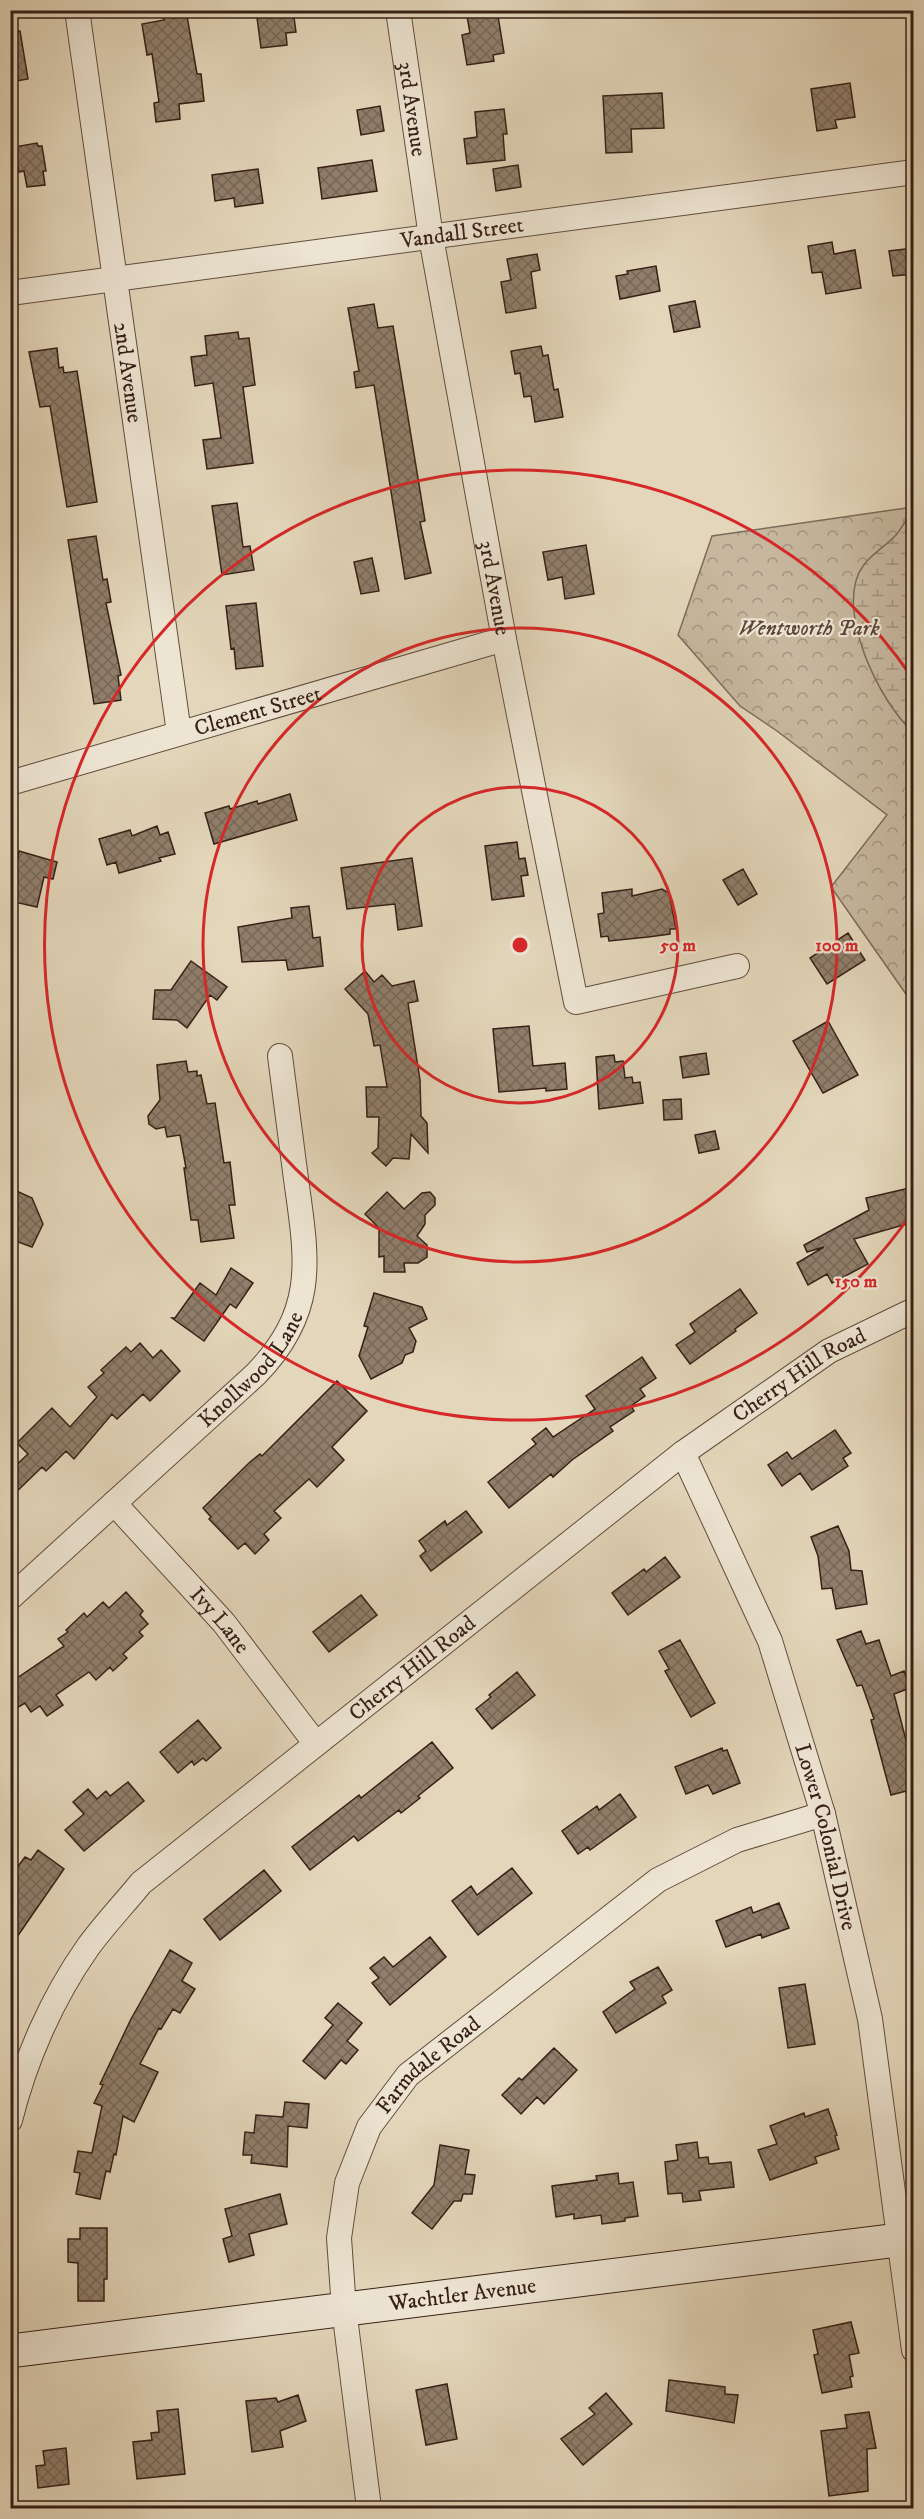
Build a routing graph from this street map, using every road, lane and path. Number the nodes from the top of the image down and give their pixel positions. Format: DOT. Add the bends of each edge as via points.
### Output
graph roads {
  1 [pos="77,10"];
  2 [pos="398,10"];
  3 [pos="914,172"];
  4 [pos="431,237"];
  5 [pos="115,279"];
  6 [pos="10,293"];
  7 [pos="504,639"];
  8 [pos="179,733"];
  9 [pos="10,783"];
  10 [pos="737,966"];
  11 [pos="280,1056"];
  12 [pos="914,1310"];
  13 [pos="683,1453"];
  14 [pos="114,1503"];
  15 [pos="10,1598"];
  16 [pos="316,1744"];
  17 [pos="823,1814"];
  18 [pos="10,2120"];
  19 [pos="906,2238"];
  20 [pos="344,2309"];
  21 [pos="914,2350"];
  22 [pos="10,2351"];
  23 [pos="369,2508"];
  1 -- 5 [label="street, 2nd Avenue"];
  2 -- 4 [label="street, 3rd Avenue"];
  3 -- 4 [label="street, Vandall Street"];
  4 -- 5 [label="street, Vandall Street"];
  4 -- 7 [label="street, 3rd Avenue"];
  5 -- 6 [label="street, Vandall Street"];
  5 -- 8 [label="street, 2nd Avenue"];
  7 -- 8 [label="street, Clement Street"];
  7 -- 10 [label="street, 3rd Avenue" via="576,1002"];
  8 -- 9 [label="street, Clement Street"];
  11 -- 14 [label="street, Knollwood Lane" via="306,1262 301,1297 290,1331 256,1374"];
  12 -- 13 [label="street, Cherry Hill Road" via="829,1351"];
  13 -- 16 [label="street, Cherry Hill Road"];
  13 -- 17 [label="street, Lower Colonial Drive" via="770,1641"];
  14 -- 15 [label="street, Knollwood Lane"];
  14 -- 16 [label="street, Ivy Lane" via="224,1623"];
  16 -- 18 [label="street, Cherry Hill Road" via="141,1883 95,1938 50,2011 18,2089"];
  17 -- 19 [label="street, Lower Colonial Drive" via="870,2019"];
  17 -- 20 [label="street, Farmdale Road" via="737,1840 658,1880 408,2075 369,2127 347,2183 339,2238"];
  19 -- 20 [label="street, Wachtler Avenue"];
  19 -- 21 [label="street, Lower Colonial Drive"];
  20 -- 22 [label="street, Wachtler Avenue"];
  20 -- 23 [label="street, Farmdale Road"];
}
